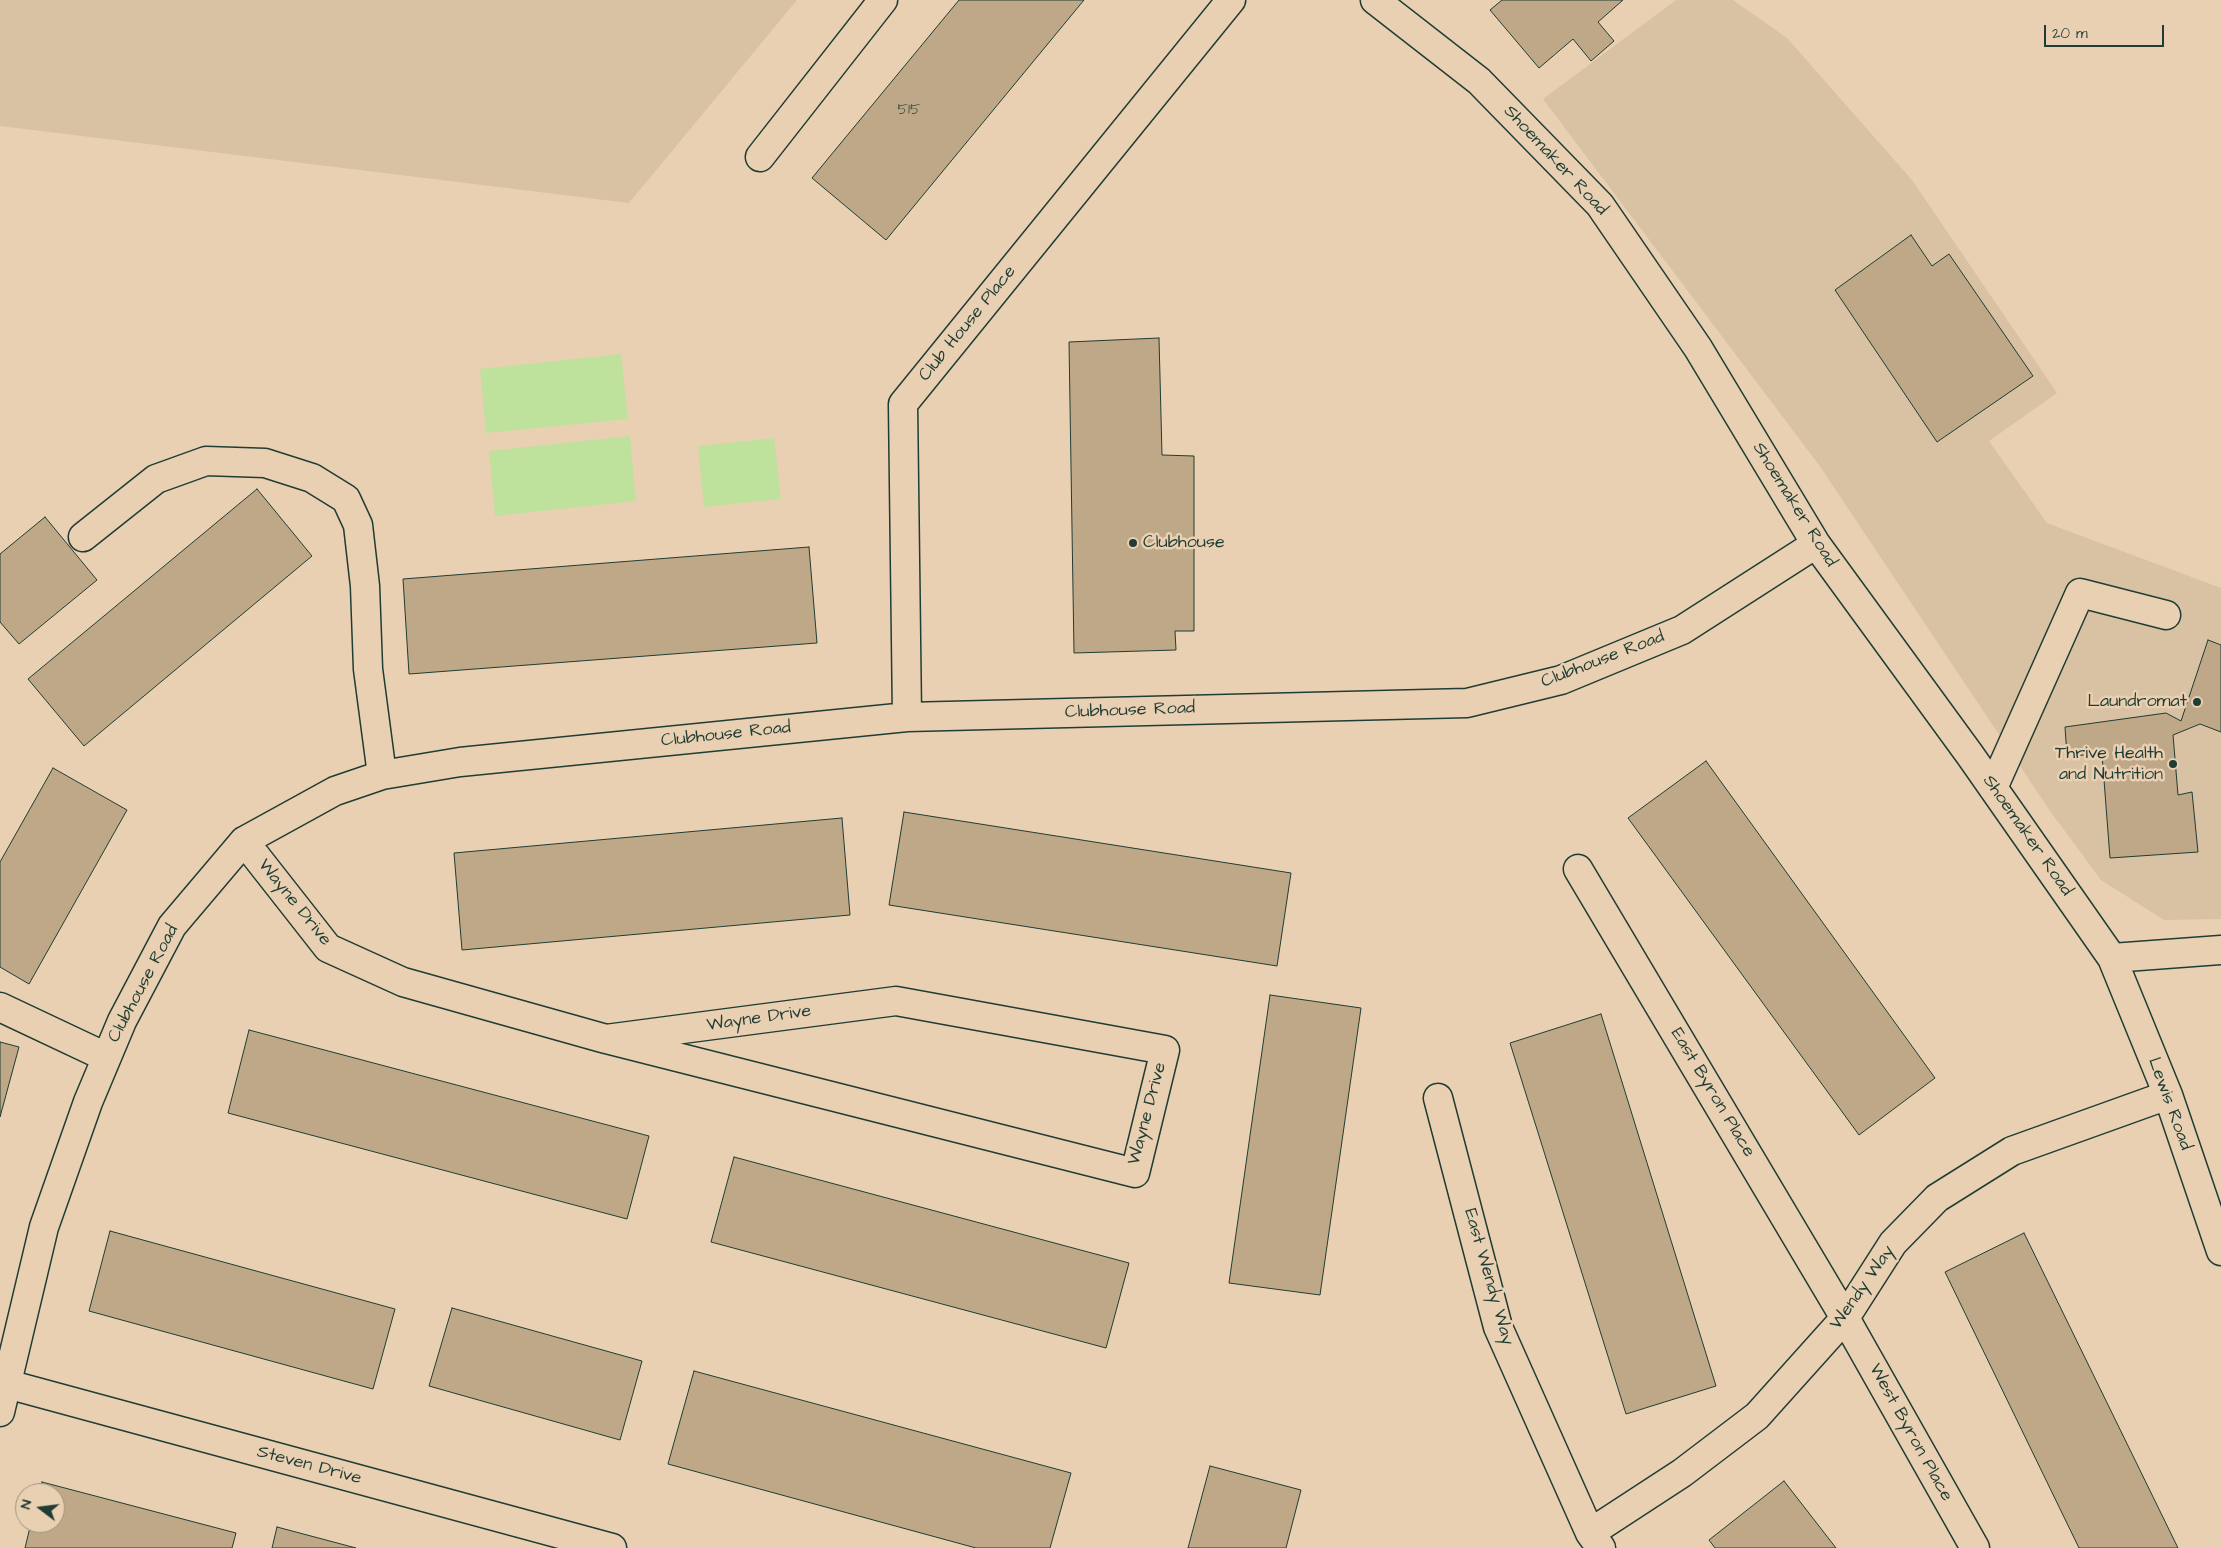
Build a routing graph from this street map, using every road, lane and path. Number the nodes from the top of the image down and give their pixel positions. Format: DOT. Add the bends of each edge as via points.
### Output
graph roads {
  1 [pos="883,0"];
  2 [pos="1231,0"];
  3 [pos="1375,0"];
  4 [pos="760,157"];
  5 [pos="83,536"];
  6 [pos="1816,544"];
  7 [pos="2166,615"];
  8 [pos="907,717"];
  9 [pos="382,775"];
  10 [pos="1993,788"];
  11 [pos="244,841"];
  12 [pos="1578,869"];
  13 [pos="2221,950"];
  14 [pos="2112,958"];
  15 [pos="0,1007"];
  16 [pos="606,1039"];
  17 [pos="106,1057"];
  18 [pos="2168,1095"];
  19 [pos="1438,1098"];
  20 [pos="2221,1251"];
  21 [pos="1845,1318"];
  22 [pos="7,1384"];
  23 [pos="0,1412"];
  24 [pos="1595,1541"];
  25 [pos="612,1548"];
  26 [pos="1974,1548"];
  1 -- 4 [label="street"];
  2 -- 8 [label="street, Club House Place" via="903,404"];
  3 -- 6 [label="street, Shoemaker Road" via="1479,81 1600,205 1698,348"];
  5 -- 9 [label="street" via="156,479 206,462 265,463 312,478 346,499 358,525 365,586 368,669"];
  6 -- 8 [label="street, Clubhouse Road" via="1682,630 1561,680 1467,703"];
  6 -- 10 [label="street, Shoemaker Road"];
  7 -- 10 [label="street" via="2080,593"];
  8 -- 9 [label="street, Clubhouse Road" via="460,762"];
  9 -- 11 [label="street, Clubhouse Road" via="335,791"];
  10 -- 14 [label="street, Shoemaker Road"];
  11 -- 16 [label="street, Wayne Drive" via="328,948 403,982"];
  11 -- 17 [label="street, Clubhouse Road" via="172,926"];
  12 -- 21 [label="street, East Byron Place"];
  13 -- 14 [label="street"];
  14 -- 18 [label="street, Lewis Road"];
  15 -- 17 [label="street"];
  16 -- 16 [label="street, Wayne Drive" via="1135,1173 1165,1050 896,1001"];
  17 -- 22 [label="street, Clubhouse Road" via="44,1227"];
  18 -- 20 [label="street, Lewis Road"];
  18 -- 21 [label="street, Wendy Way" via="2012,1151 1937,1198 1893,1243"];
  19 -- 24 [label="street, East Wendy Way" via="1498,1327"];
  21 -- 24 [label="street, Wendy Way" via="1757,1416"];
  21 -- 26 [label="street, West Byron Place"];
  22 -- 23 [label="street, Clubhouse Road"];
  22 -- 25 [label="street, Steven Drive"];
}
